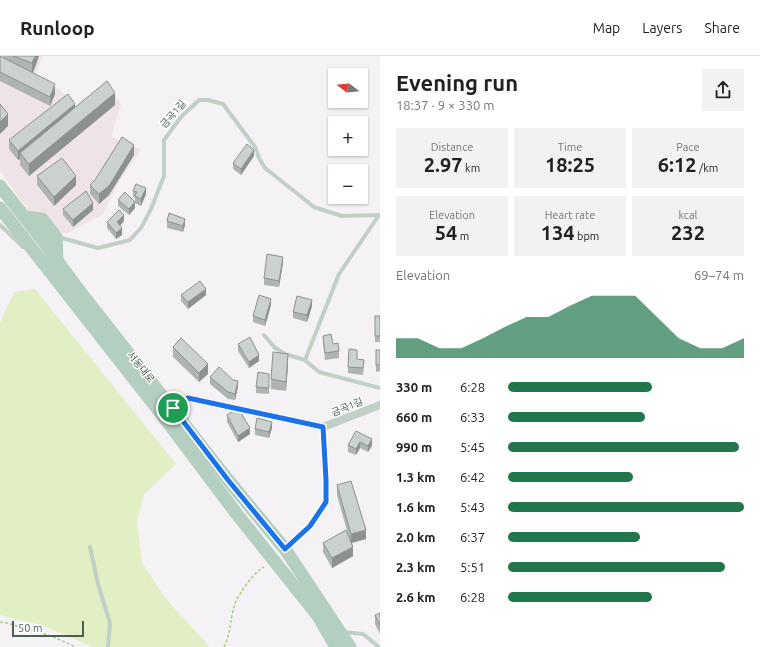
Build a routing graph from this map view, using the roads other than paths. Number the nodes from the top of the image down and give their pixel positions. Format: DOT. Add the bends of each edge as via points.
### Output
graph roads {
  1 [pos="0,186"];
  2 [pos="0,208"];
  3 [pos="380,215"];
  4 [pos="25,217"];
  5 [pos="0,225"];
  6 [pos="56,236"];
  7 [pos="53,265"];
  8 [pos="264,335"];
  9 [pos="305,360"];
  10 [pos="380,388"];
  11 [pos="380,405"];
  12 [pos="168,412"];
  13 [pos="323,427"];
  14 [pos="90,547"];
  15 [pos="285,549"];
  16 [pos="340,631"];
  17 [pos="108,647"];
  18 [pos="336,647"];
  19 [pos="350,647"];
  20 [pos="379,647"];
  1 -- 4 [label="main road, 서동대로"];
  2 -- 7 [label="main road, 서동대로"];
  3 -- 6 [label="lane, 금곡1길" via="342,216 314,207 265,168 255,147 223,104 199,100 181,117 164,140 164,176 151,209 130,240 98,248"];
  3 -- 9 [label="lane, 금곡1길" via="340,274"];
  4 -- 6 [label="main road" via="42,219"];
  4 -- 7 [label="main road, 서동대로"];
  5 -- 7 [label="lane" via="36,259"];
  6 -- 7 [label="main road"];
  7 -- 12 [label="main road, 서동대로"];
  8 -- 9 [label="lane, 금곡1길" via="274,348"];
  9 -- 10 [label="lane, 금곡1길" via="320,372"];
  11 -- 13 [label="street, 금곡1길"];
  12 -- 13 [label="street, 금곡1길" via="188,398"];
  12 -- 15 [label="main road, 서동대로"];
  12 -- 18 [label="main road, 서동대로" via="236,512 318,616"];
  13 -- 15 [label="lane" via="326,502 310,526"];
  14 -- 17 [label="lane" via="110,624"];
  15 -- 16 [label="main road, 서동대로"];
  16 -- 19 [label="main road, 서동대로"];
  16 -- 20 [label="lane" via="363,634"];
}
